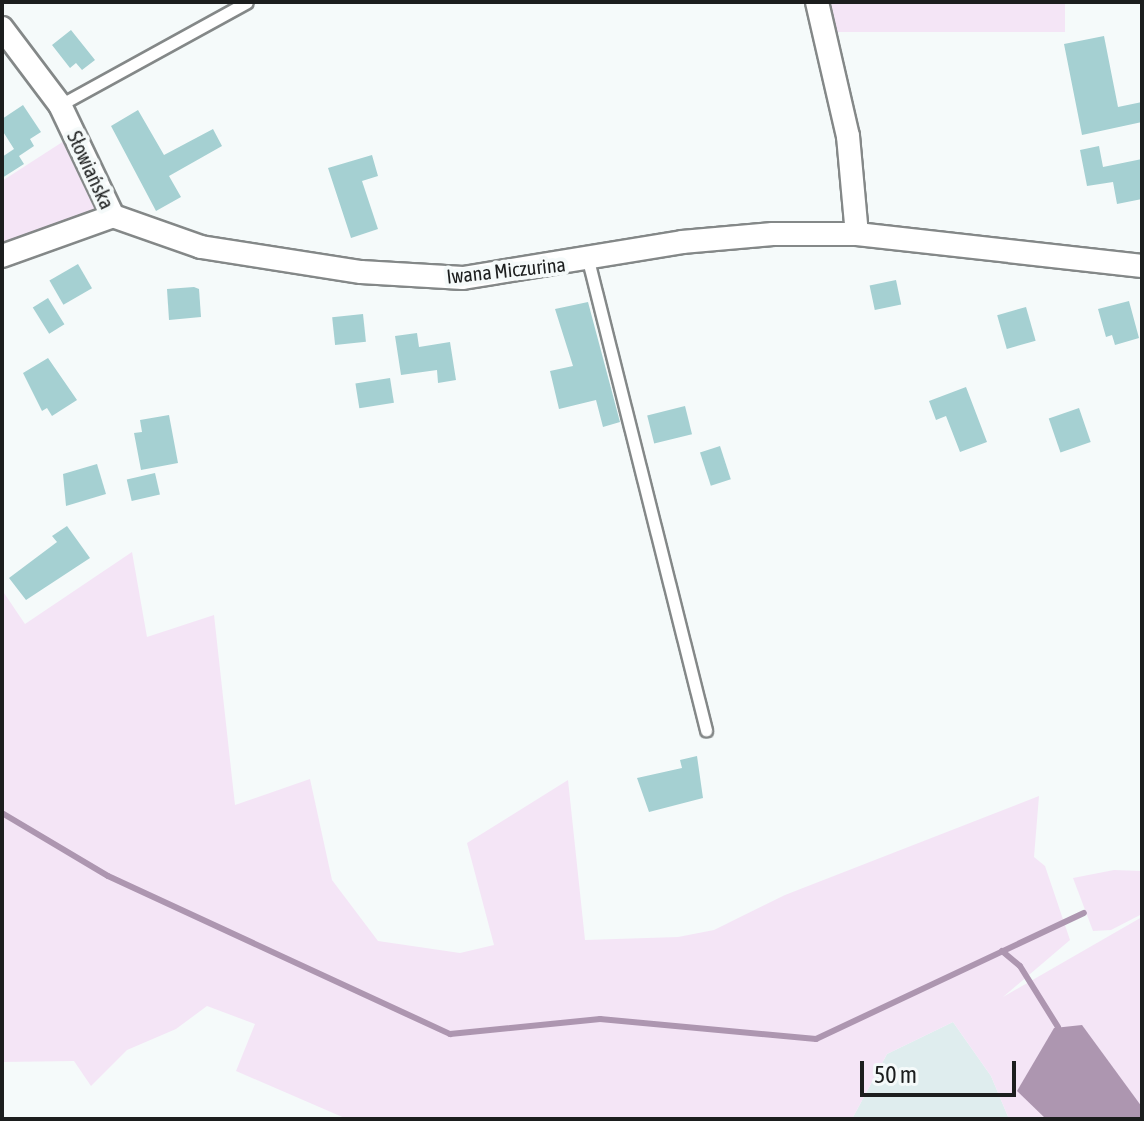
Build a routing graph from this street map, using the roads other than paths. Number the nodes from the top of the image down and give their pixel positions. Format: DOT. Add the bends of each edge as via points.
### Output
graph roads {
  1 [pos="247,2"];
  2 [pos="817,2"];
  3 [pos="2,28"];
  4 [pos="60,105"];
  5 [pos="113,216"];
  6 [pos="857,234"];
  7 [pos="2,256"];
  8 [pos="588,260"];
  9 [pos="1142,266"];
  10 [pos="706,730"];
  1 -- 4 [label="lane"];
  2 -- 6 [label="street" via="848,136"];
  3 -- 4 [label="street, Słowiańska"];
  4 -- 5 [label="street, Słowiańska"];
  5 -- 7 [label="street, Słowiańska"];
  5 -- 8 [label="street, Iwana Miczurina" via="201,247 361,272 463,278"];
  6 -- 8 [label="street, Iwana Miczurina" via="682,242"];
  6 -- 9 [label="street, Iwana Miczurina"];
  8 -- 10 [label="lane"];
}
